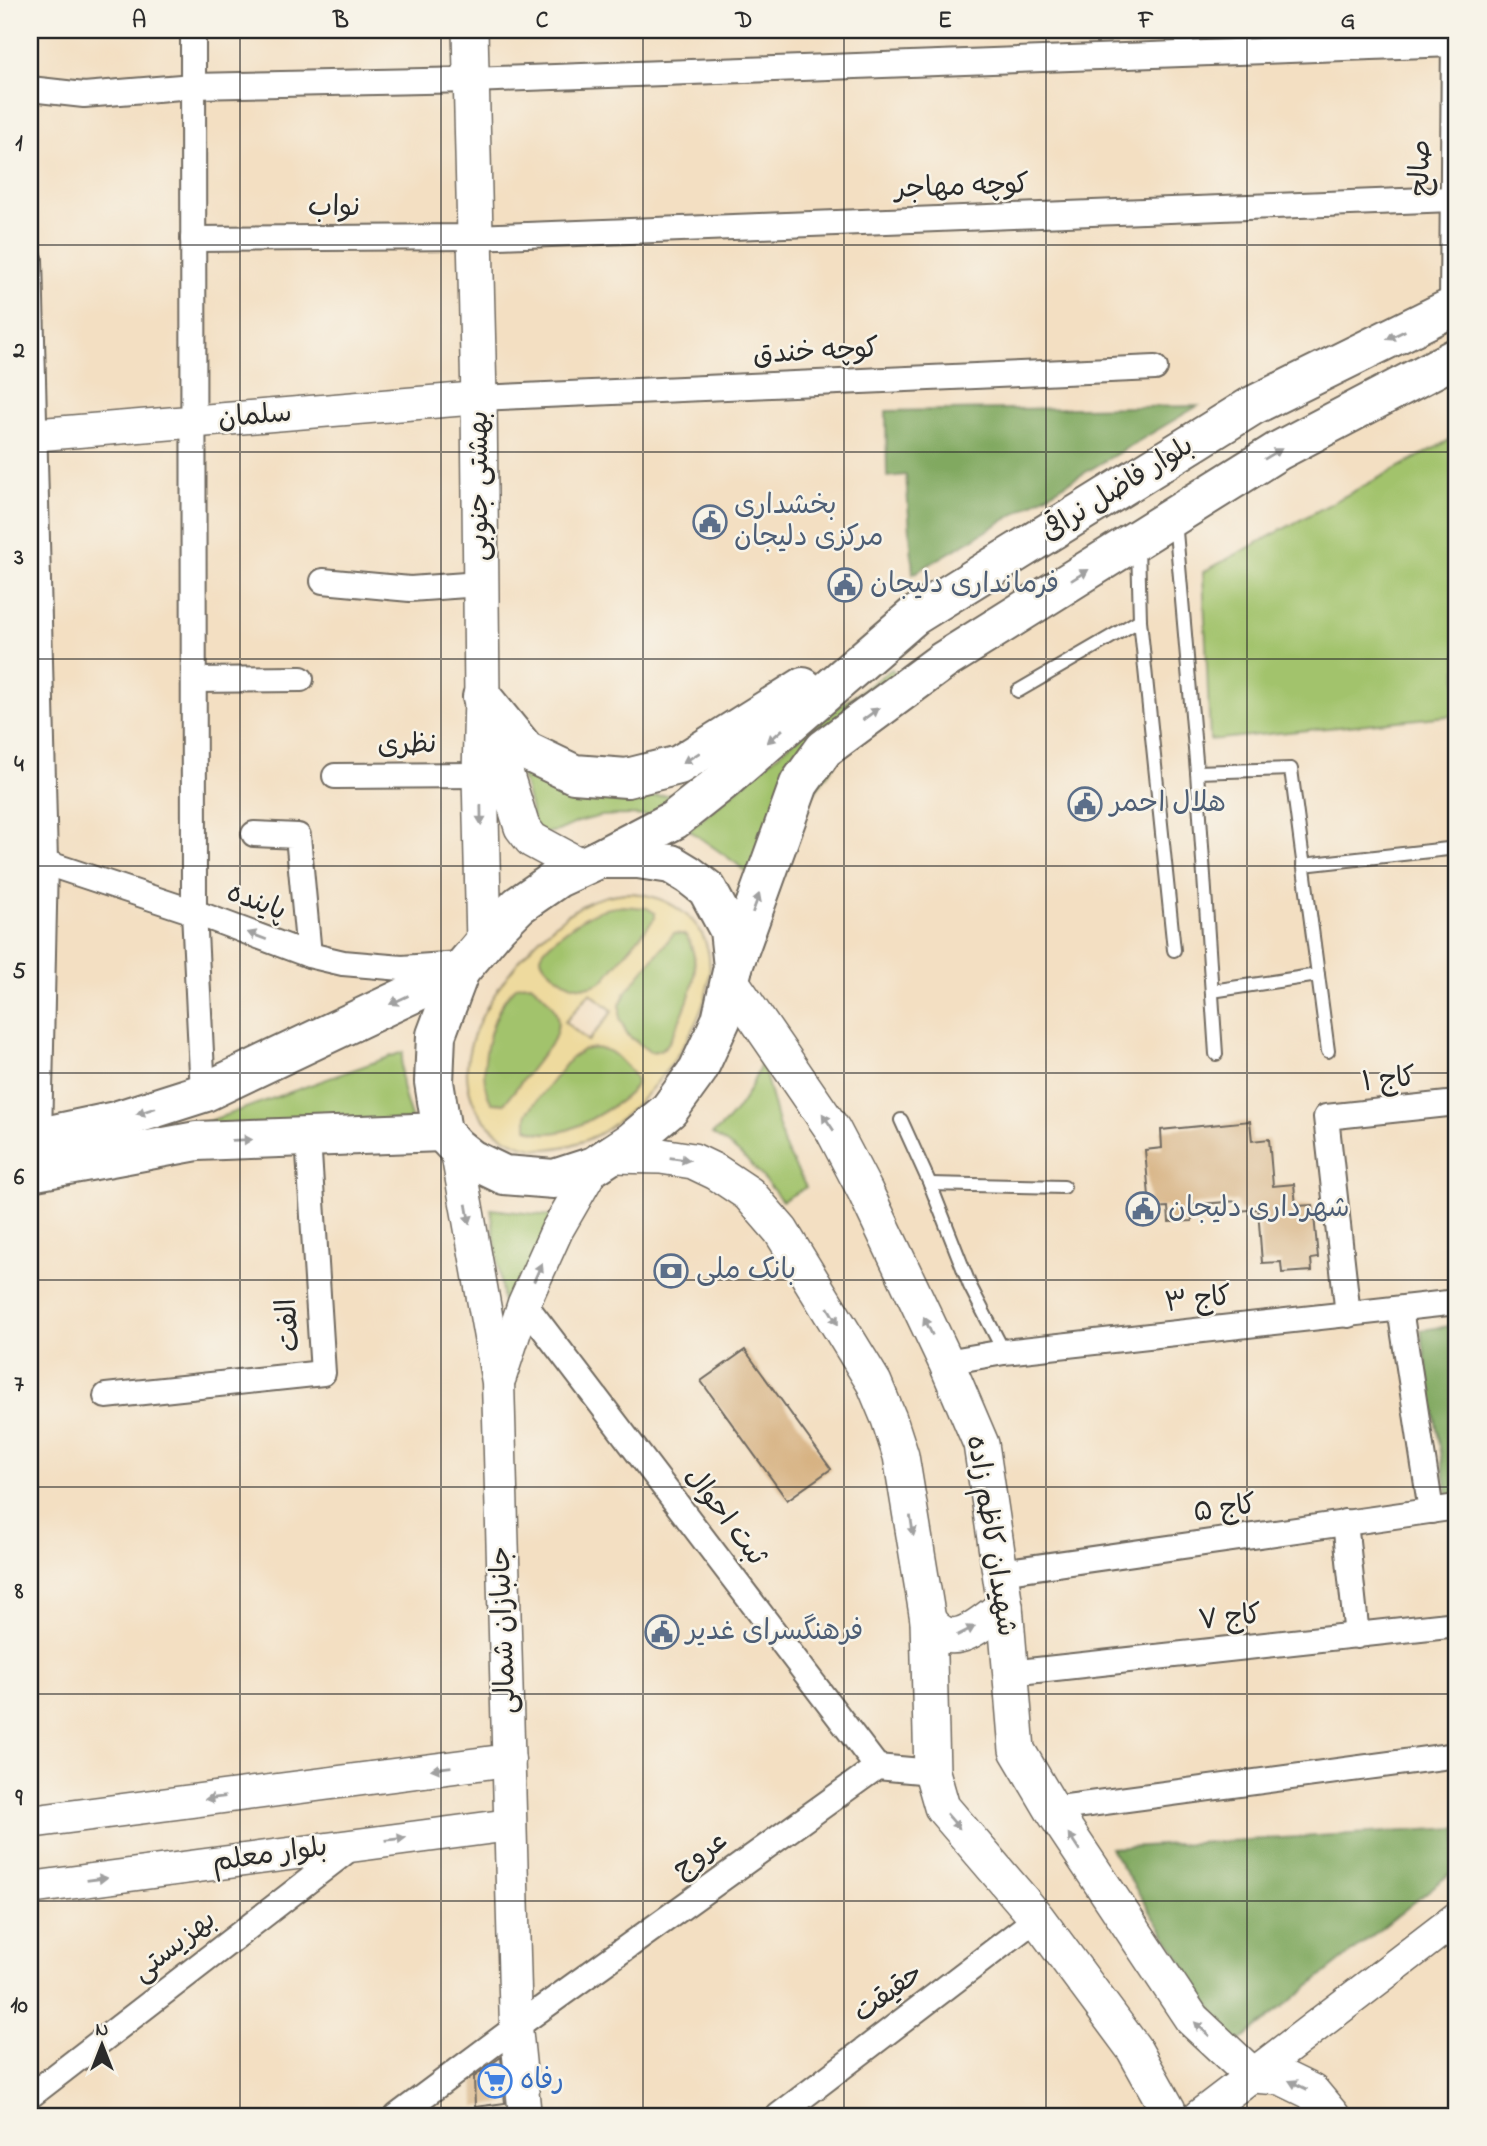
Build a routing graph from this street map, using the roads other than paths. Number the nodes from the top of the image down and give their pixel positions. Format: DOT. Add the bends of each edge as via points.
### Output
graph roads {
  1 [pos="193,30"];
  2 [pos="470,30"];
  3 [pos="1454,37"];
  4 [pos="471,80"];
  5 [pos="193,86"];
  6 [pos="30,89"];
  7 [pos="1452,198"];
  8 [pos="475,237"];
  9 [pos="194,239"];
  10 [pos="30,259"];
  11 [pos="1455,306"];
  12 [pos="1457,358"];
  13 [pos="1155,368"];
  14 [pos="479,398"];
  15 [pos="193,422"];
  16 [pos="32,435"];
  17 [pos="1175,516"];
  18 [pos="1138,539"];
  19 [pos="323,581"];
  20 [pos="480,584"];
  21 [pos="914,616"];
  22 [pos="1140,620"];
  23 [pos="301,679"];
  24 [pos="194,680"];
  25 [pos="1018,691"];
  26 [pos="482,698"];
  27 [pos="1197,772"];
  28 [pos="480,775"];
  29 [pos="335,776"];
  30 [pos="254,834"];
  31 [pos="1457,848"];
  32 [pos="37,860"];
  33 [pos="590,863"];
  34 [pos="1303,865"];
  35 [pos="194,912"];
  36 [pos="1174,950"];
  37 [pos="309,956"];
  38 [pos="471,959"];
  39 [pos="732,974"];
  40 [pos="1318,975"];
  41 [pos="1212,991"];
  42 [pos="1328,1051"];
  43 [pos="1216,1054"];
  44 [pos="203,1093"];
  45 [pos="1457,1103"];
  46 [pos="901,1120"];
  47 [pos="308,1138"];
  48 [pos="449,1139"];
  49 [pos="33,1149"];
  50 [pos="603,1160"];
  51 [pos="930,1184"];
  52 [pos="1064,1187"];
  53 [pos="524,1303"];
  54 [pos="1457,1303"];
  55 [pos="1400,1309"];
  56 [pos="1348,1315"];
  57 [pos="1004,1352"];
  58 [pos="946,1362"];
  59 [pos="498,1382"];
  60 [pos="106,1396"];
  61 [pos="1457,1507"];
  62 [pos="1431,1511"];
  63 [pos="1345,1522"];
  64 [pos="1003,1589"];
  65 [pos="928,1620"];
  66 [pos="1457,1624"];
  67 [pos="1357,1636"];
  68 [pos="1010,1673"];
  69 [pos="1457,1755"];
  70 [pos="509,1760"];
  71 [pos="877,1767"];
  72 [pos="932,1772"];
  73 [pos="1052,1809"];
  74 [pos="30,1822"];
  75 [pos="510,1825"];
  76 [pos="357,1844"];
  77 [pos="30,1888"];
  78 [pos="1037,1918"];
  79 [pos="1457,1918"];
  80 [pos="516,2026"];
  81 [pos="1252,2076"];
  82 [pos="30,2096"];
  83 [pos="397,2116"];
  84 [pos="525,2116"];
  85 [pos="778,2116"];
  86 [pos="1168,2116"];
  87 [pos="1199,2116"];
  88 [pos="1332,2116"];
  1 -- 5 [label="street"];
  2 -- 4 [label="main road, بهشتی جنوبی"];
  3 -- 4 [label="street"];
  3 -- 7 [label="street, صالح"];
  4 -- 5 [label="street"];
  4 -- 8 [label="main road, بهشتی جنوبی"];
  5 -- 6 [label="street" via="84,95"];
  5 -- 9 [label="street"];
  7 -- 8 [label="street, کوچه مهاجر"];
  7 -- 11 [label="street, صالح"];
  8 -- 9 [label="street, نواب"];
  8 -- 14 [label="main road, بهشتی جنوبی"];
  9 -- 15 [label="street"];
  10 -- 16 [label="street"];
  11 -- 21 [label="main road, بلوار فاضل نراقی, one-way" via="1252,406"];
  17 -- 12 [label="main road, بلوار فاضل نراقی, one-way" via="1278,451"];
  13 -- 14 [label="street, کوچه خندق"];
  14 -- 15 [label="street, سلمان"];
  14 -- 20 [label="main road, بهشتی جنوبی"];
  15 -- 16 [label="street, سلمان"];
  15 -- 24 [label="street"];
  16 -- 32 [label="street"];
  17 -- 18 [label="main road, بلوار فاضل نراقی"];
  17 -- 27 [label="lane"];
  18 -- 22 [label="lane"];
  39 -- 18 [label="main road, بلوار فاضل نراقی, one-way" via="799,784 824,749 943,661"];
  19 -- 20 [label="street" via="411,589"];
  20 -- 26 [label="main road, بهشتی جنوبی"];
  21 -- 26 [label="main road, one-way" via="679,765 627,778 574,774 526,751"];
  21 -- 33 [label="main road, بلوار فاضل نراقی, one-way" via="674,820"];
  22 -- 25 [label="lane"];
  22 -- 36 [label="lane"];
  23 -- 24 [label="street"];
  24 -- 35 [label="street"];
  26 -- 28 [label="main road, بهشتی جنوبی"];
  26 -- 33 [label="main road" via="522,827 532,840"];
  27 -- 34 [label="lane" via="1291,769"];
  27 -- 41 [label="lane"];
  28 -- 29 [label="street, نظری"];
  28 -- 38 [label="main road, بهشتی جنوبی, one-way"];
  30 -- 37 [label="street" via="298,836"];
  31 -- 34 [label="lane"];
  32 -- 35 [label="street, پاینده"];
  32 -- 49 [label="street"];
  33 -- 38 [label="main road, بلوار فاضل نراقی" via="519,905"];
  33 -- 39 [label="main road" via="638,859 671,864 689,874 707,889 729,930"];
  34 -- 40 [label="lane"];
  37 -- 35 [label="street, پاینده, one-way"];
  35 -- 44 [label="street"];
  37 -- 38 [label="street, پاینده" via="402,968"];
  38 -- 44 [label="main road, one-way"];
  38 -- 48 [label="main road" via="436,1035 433,1082"];
  39 -- 50 [label="main road" via="721,1020 698,1070 669,1110"];
  58 -- 39 [label="main road, شهیدان کاظم زاده, one-way" via="833,1130"];
  40 -- 41 [label="lane"];
  40 -- 42 [label="lane"];
  41 -- 43 [label="lane"];
  44 -- 49 [label="main road, one-way"];
  45 -- 56 [label="street, کاج ۱" via="1326,1117"];
  46 -- 51 [label="lane"];
  47 -- 48 [label="main road"];
  49 -- 47 [label="main road, one-way"];
  47 -- 60 [label="street, الفت" via="323,1373"];
  48 -- 50 [label="main road" via="471,1159 504,1175 554,1178"];
  48 -- 59 [label="street, جانبازان شمالی, one-way"];
  53 -- 50 [label="street, one-way" via="557,1230"];
  50 -- 65 [label="main road, one-way" via="661,1156 693,1161 749,1194 781,1231 874,1383 889,1419 901,1456"];
  51 -- 52 [label="lane"];
  51 -- 57 [label="lane" via="970,1286"];
  53 -- 59 [label="street"];
  53 -- 71 [label="street, ثبت احوال"];
  54 -- 55 [label="street, کاج ۳"];
  55 -- 56 [label="street, کاج ۳"];
  55 -- 62 [label="street"];
  56 -- 57 [label="street, کاج ۳"];
  57 -- 58 [label="street, کاج ۳"];
  58 -- 64 [label="main road, شهیدان کاظم زاده" via="981,1444"];
  59 -- 70 [label="street, جانبازان شمالی"];
  61 -- 62 [label="street, کاج ۵"];
  62 -- 63 [label="street, کاج ۵"];
  63 -- 64 [label="street, کاج ۵"];
  63 -- 67 [label="street"];
  65 -- 64 [label="main road, one-way" via="942,1634 962,1635"];
  64 -- 68 [label="main road, شهیدان کاظم زاده"];
  65 -- 72 [label="main road"];
  66 -- 67 [label="street, کاج ۷"];
  67 -- 68 [label="street, کاج ۷"];
  68 -- 73 [label="main road, شهیدان کاظم زاده" via="1017,1750"];
  69 -- 73 [label="street"];
  70 -- 74 [label="street, one-way"];
  70 -- 75 [label="street, جانبازان شمالی"];
  71 -- 72 [label="street"];
  71 -- 80 [label="street, عروج"];
  72 -- 78 [label="main road, one-way" via="942,1807"];
  81 -- 73 [label="main road, شهیدان کاظم زاده, one-way" via="1192,2019"];
  76 -- 75 [label="street, بلوار معلم, one-way"];
  75 -- 80 [label="street, جانبازان شمالی"];
  77 -- 76 [label="street, بلوار معلم, one-way"];
  76 -- 82 [label="street, بهزیستی"];
  78 -- 85 [label="street, حقیقت"];
  78 -- 86 [label="main road" via="1134,2049"];
  79 -- 81 [label="street"];
  80 -- 83 [label="street, عروج"];
  80 -- 84 [label="street, جانبازان شمالی"];
  81 -- 87 [label="street"];
  88 -- 81 [label="main road, one-way" via="1312,2092 1282,2077"];
}
